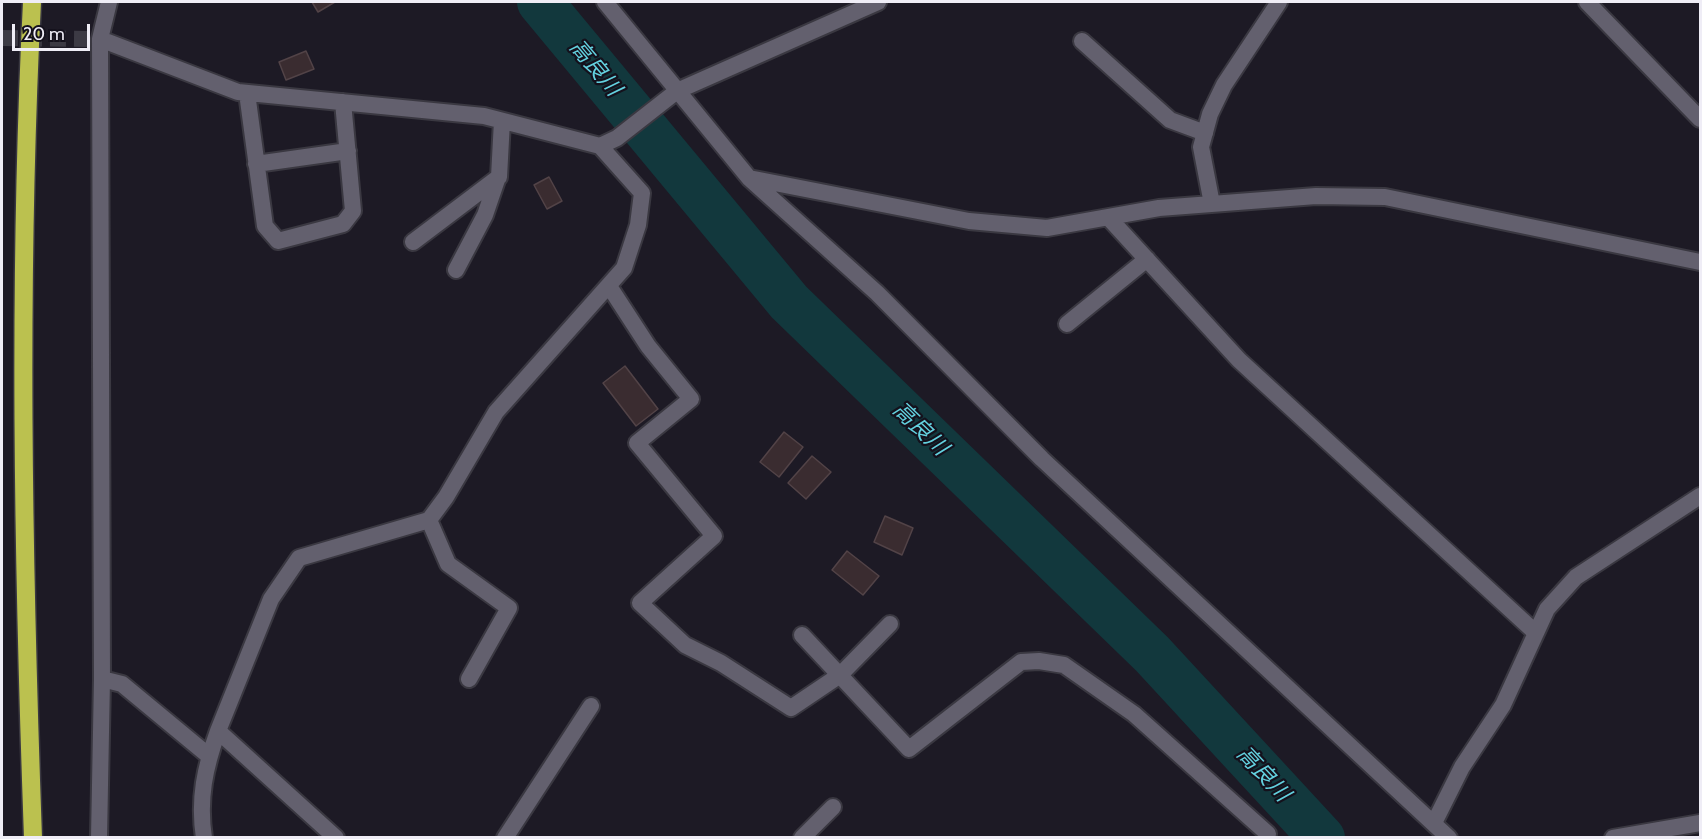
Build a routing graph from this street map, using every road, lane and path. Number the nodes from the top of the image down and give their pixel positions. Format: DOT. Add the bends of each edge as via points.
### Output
graph roads {
  1 [pos="32,2"];
  2 [pos="109,2"];
  3 [pos="604,2"];
  4 [pos="878,2"];
  5 [pos="1279,2"];
  6 [pos="1587,2"];
  7 [pos="100,39"];
  8 [pos="1082,41"];
  9 [pos="246,93"];
  10 [pos="671,95"];
  11 [pos="343,102"];
  12 [pos="1701,119"];
  13 [pos="502,121"];
  14 [pos="1204,133"];
  15 [pos="600,146"];
  16 [pos="348,151"];
  17 [pos="256,164"];
  18 [pos="499,177"];
  19 [pos="749,178"];
  20 [pos="1212,204"];
  21 [pos="1108,217"];
  22 [pos="413,242"];
  23 [pos="1147,259"];
  24 [pos="1701,262"];
  25 [pos="456,270"];
  26 [pos="609,286"];
  27 [pos="1067,324"];
  28 [pos="1701,496"];
  29 [pos="429,520"];
  30 [pos="890,624"];
  31 [pos="1536,633"];
  32 [pos="802,635"];
  33 [pos="840,675"];
  34 [pos="102,679"];
  35 [pos="469,679"];
  36 [pos="591,706"];
  37 [pos="218,730"];
  38 [pos="209,756"];
  39 [pos="833,807"];
  40 [pos="1434,823"];
  41 [pos="1701,823"];
  42 [pos="1268,836"];
  43 [pos="33,837"];
  44 [pos="99,837"];
  45 [pos="204,837"];
  46 [pos="336,837"];
  47 [pos="505,837"];
  48 [pos="802,837"];
  49 [pos="1449,837"];
  50 [pos="1613,837"];
  1 -- 43 [label="highway" via="23,324"];
  2 -- 7 [label="street"];
  3 -- 10 [label="street"];
  4 -- 10 [label="street"];
  5 -- 14 [label="street" via="1224,85"];
  6 -- 12 [label="street"];
  7 -- 9 [label="street"];
  7 -- 34 [label="street"];
  8 -- 14 [label="street" via="1170,120"];
  9 -- 11 [label="street"];
  9 -- 17 [label="street"];
  10 -- 15 [label="street"];
  10 -- 19 [label="street"];
  11 -- 13 [label="street"];
  11 -- 16 [label="street"];
  13 -- 15 [label="street"];
  13 -- 18 [label="street"];
  14 -- 20 [label="street" via="1201,147"];
  15 -- 26 [label="street" via="642,193 638,225 624,268"];
  16 -- 17 [label="street"];
  16 -- 17 [label="street" via="354,211 343,224 278,241 265,226"];
  18 -- 22 [label="street"];
  18 -- 25 [label="street"];
  19 -- 21 [label="street" via="969,221 1047,228"];
  19 -- 40 [label="street" via="877,293 1042,459"];
  20 -- 21 [label="street"];
  20 -- 24 [label="street" via="1316,196 1385,197"];
  21 -- 23 [label="street"];
  23 -- 27 [label="street"];
  23 -- 31 [label="street" via="1239,360"];
  26 -- 29 [label="street" via="496,411"];
  26 -- 33 [label="street" via="648,346 691,399 637,443 714,536 640,603 685,645 791,708"];
  28 -- 31 [label="street" via="1576,577 1546,609"];
  29 -- 35 [label="street" via="448,564 509,608"];
  29 -- 37 [label="street" via="299,558 272,599"];
  30 -- 33 [label="street"];
  31 -- 40 [label="street" via="1503,705 1462,766"];
  32 -- 33 [label="street"];
  33 -- 42 [label="street" via="909,749 1021,662 1064,665 1134,714"];
  34 -- 38 [label="street" via="122,684"];
  34 -- 44 [label="street"];
  36 -- 47 [label="street"];
  37 -- 38 [label="street"];
  37 -- 46 [label="street"];
  38 -- 45 [label="street" via="200,814"];
  39 -- 48 [label="street"];
  40 -- 49 [label="street"];
  41 -- 50 [label="street"];
}
